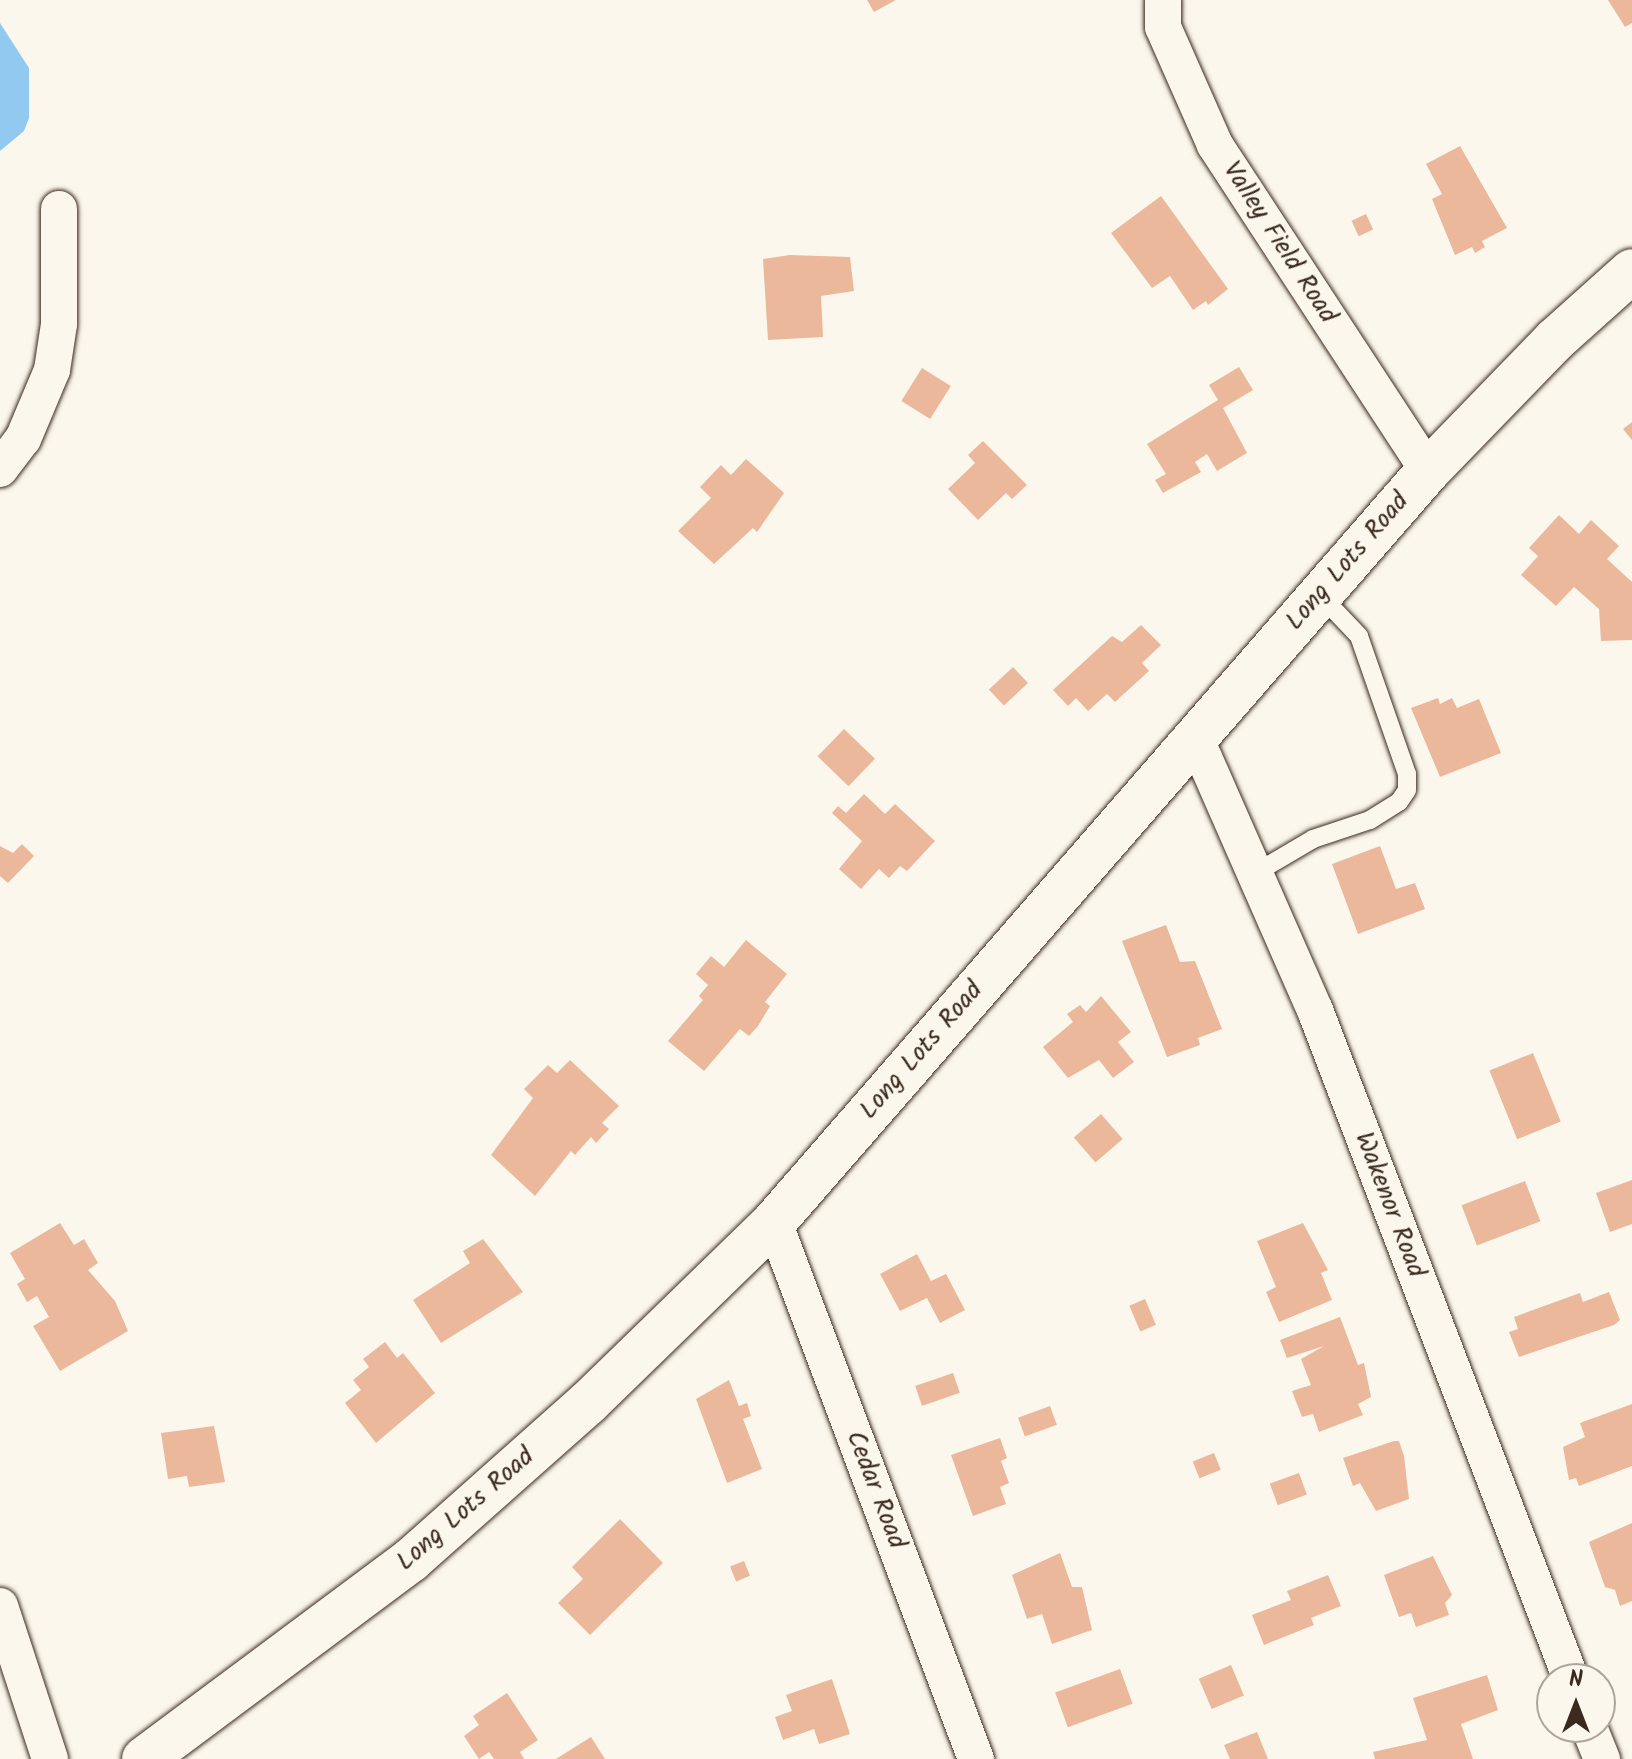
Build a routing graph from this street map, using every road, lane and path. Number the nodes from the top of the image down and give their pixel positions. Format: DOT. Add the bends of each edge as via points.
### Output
graph roads {
  1 [pos="1163,0"];
  2 [pos="59,209"];
  3 [pos="1632,271"];
  4 [pos="0,469"];
  5 [pos="1428,471"];
  6 [pos="1319,595"];
  7 [pos="1195,737"];
  8 [pos="1252,875"];
  9 [pos="774,1222"];
  10 [pos="0,1606"];
  11 [pos="1565,1663"];
  12 [pos="50,1759"];
  13 [pos="144,1759"];
  14 [pos="976,1759"];
  1 -- 5 [label="street, Valley Field Road" via="1163,27 1215,145"];
  2 -- 4 [label="street" via="62,266 52,370 23,439"];
  3 -- 5 [label="main road, Long Lots Road" via="1555,340"];
  5 -- 6 [label="main road, Long Lots Road"];
  6 -- 7 [label="main road, Long Lots Road"];
  6 -- 8 [label="lane" via="1359,636 1407,774 1407,790 1399,802 1370,820 1313,839"];
  7 -- 8 [label="street, Wakenor Road"];
  7 -- 9 [label="main road, Long Lots Road"];
  8 -- 11 [label="street, Wakenor Road" via="1315,1010"];
  9 -- 13 [label="main road, Long Lots Road" via="588,1403 411,1560"];
  9 -- 14 [label="street, Cedar Road"];
  10 -- 12 [label="street"];
}
